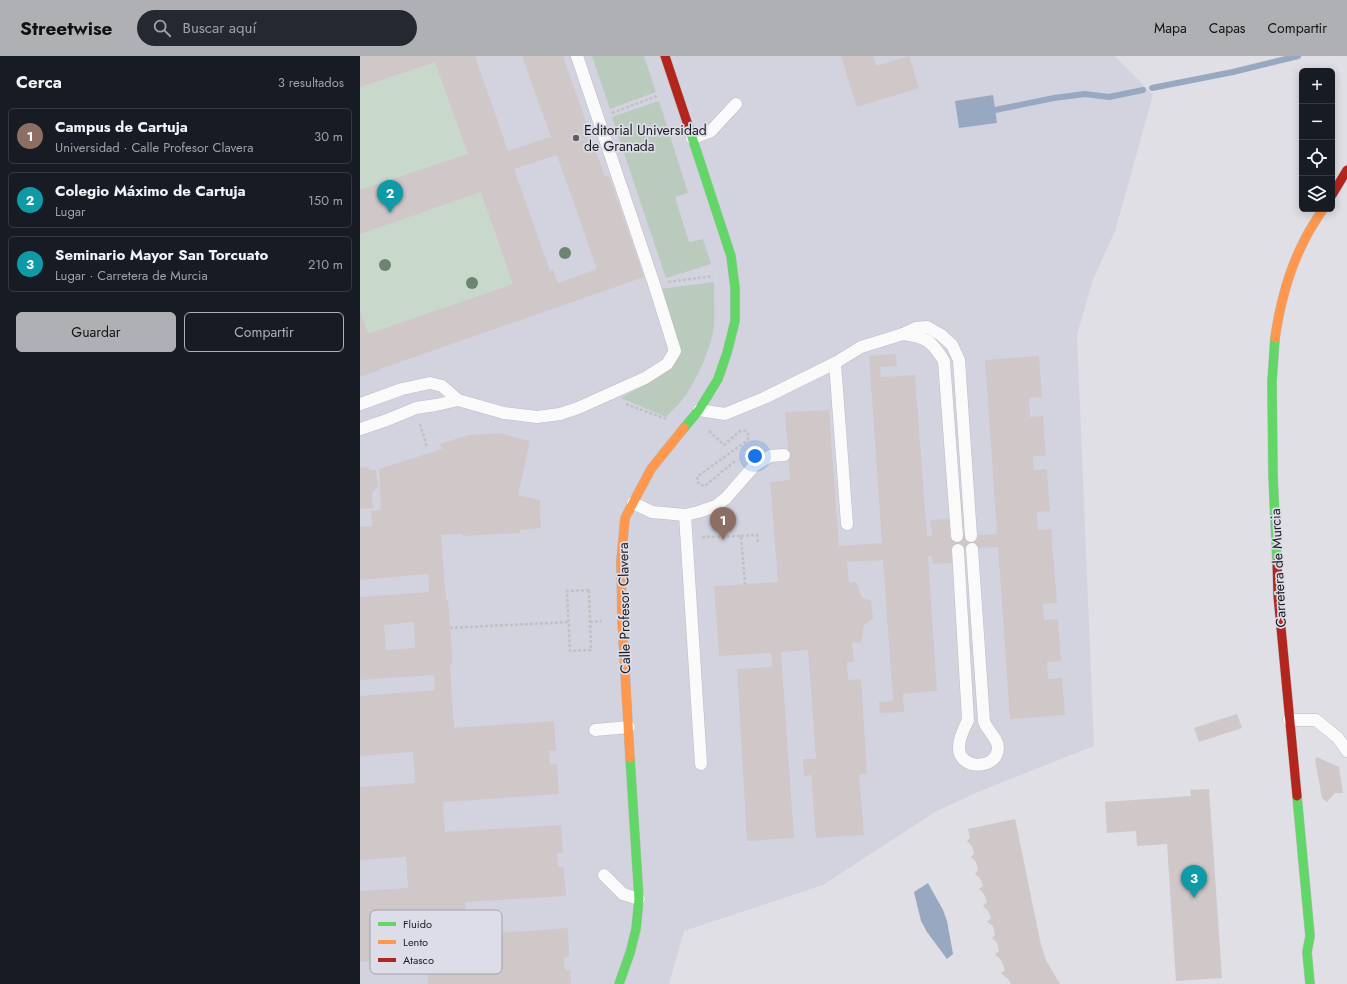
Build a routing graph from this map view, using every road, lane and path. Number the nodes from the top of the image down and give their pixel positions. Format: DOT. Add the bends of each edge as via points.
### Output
graph roads {
  1 [pos="577,56"];
  2 [pos="665,56"];
  3 [pos="660,94"];
  4 [pos="736,104"];
  5 [pos="598,119"];
  6 [pos="692,138"];
  7 [pos="1347,170"];
  8 [pos="1335,190"];
  9 [pos="1321,212"];
  10 [pos="716,275"];
  11 [pos="654,284"];
  12 [pos="903,334"];
  13 [pos="836,363"];
  14 [pos="607,396"];
  15 [pos="458,400"];
  16 [pos="360,404"];
  17 [pos="416,408"];
  18 [pos="699,410"];
  19 [pos="671,421"];
  20 [pos="360,429"];
  21 [pos="710,431"];
  22 [pos="427,448"];
  23 [pos="784,455"];
  24 [pos="741,461"];
  25 [pos="633,503"];
  26 [pos="685,515"];
  27 [pos="847,524"];
  28 [pos="741,536"];
  29 [pos="957,536"];
  30 [pos="971,536"];
  31 [pos="696,537"];
  32 [pos="758,543"];
  33 [pos="972,549"];
  34 [pos="958,550"];
  35 [pos="745,584"];
  36 [pos="605,621"];
  37 [pos="569,622"];
  38 [pos="590,622"];
  39 [pos="450,628"];
  40 [pos="1289,720"];
  41 [pos="629,727"];
  42 [pos="595,730"];
  43 [pos="1347,751"];
  44 [pos="701,764"];
  45 [pos="604,875"];
  46 [pos="639,899"];
  47 [pos="1310,936"];
  48 [pos="1317,950"];
  49 [pos="619,984"];
  50 [pos="1310,984"];
  1 -- 5 [label="lane"];
  2 -- 6 [label="street, Calle Profesor Clavera"];
  3 -- 5 [label="path"];
  4 -- 6 [label="lane" via="711,131"];
  5 -- 11 [label="lane"];
  6 -- 18 [label="street, Calle Profesor Clavera" via="731,256 735,288 735,321 727,353 718,379"];
  7 -- 8 [label="street"];
  9 -- 40 [label="street, Carretera de Murcia" via="1304,240 1289,274 1279,309 1274,344 1274,499 1278,596"];
  10 -- 11 [label="path"];
  11 -- 14 [label="lane" via="675,351 668,364"];
  12 -- 13 [label="lane" via="861,347"];
  12 -- 29 [label="lane" via="929,341 937,348 944,362"];
  12 -- 30 [label="lane" via="916,328 927,327 952,345 959,360"];
  13 -- 18 [label="lane" via="764,398 724,414"];
  13 -- 27 [label="lane"];
  14 -- 15 [label="lane" via="560,414 537,417 504,413"];
  14 -- 19 [label="path"];
  15 -- 16 [label="lane" via="442,386 430,382"];
  15 -- 17 [label="lane"];
  17 -- 20 [label="lane"];
  17 -- 22 [label="path"];
  18 -- 25 [label="street, Calle Profesor Clavera" via="651,469"];
  21 -- 24 [label="path" via="724,445 740,430 746,430 748,440 698,476 697,481 700,485 705,486 737,459"];
  23 -- 26 [label="lane" via="770,456 754,466 716,506"];
  25 -- 26 [label="lane" via="652,512"];
  25 -- 41 [label="street, Calle Profesor Clavera" via="625,518 620,562"];
  26 -- 44 [label="lane"];
  28 -- 31 [label="path"];
  28 -- 32 [label="path" via="757,535"];
  28 -- 35 [label="path"];
  33 -- 34 [label="lane" via="984,721 986,728 997,741 998,749 995,757 986,764 978,765 967,763 960,756 959,747 968,720"];
  36 -- 38 [label="path"];
  37 -- 38 [label="path" via="570,651 591,650"];
  37 -- 38 [label="path" via="567,591 589,590"];
  37 -- 39 [label="path"];
  40 -- 43 [label="lane" via="1316,720 1338,738"];
  40 -- 47 [label="street, Carretera de Murcia"];
  41 -- 42 [label="lane"];
  41 -- 46 [label="street, Calle Profesor Clavera"];
  45 -- 46 [label="lane" via="623,894"];
  46 -- 49 [label="street, Calle Profesor Clavera" via="636,929"];
  47 -- 48 [label="street, Carretera de Murcia"];
  47 -- 50 [label="street, Carretera de Murcia" via="1307,952"];
}
